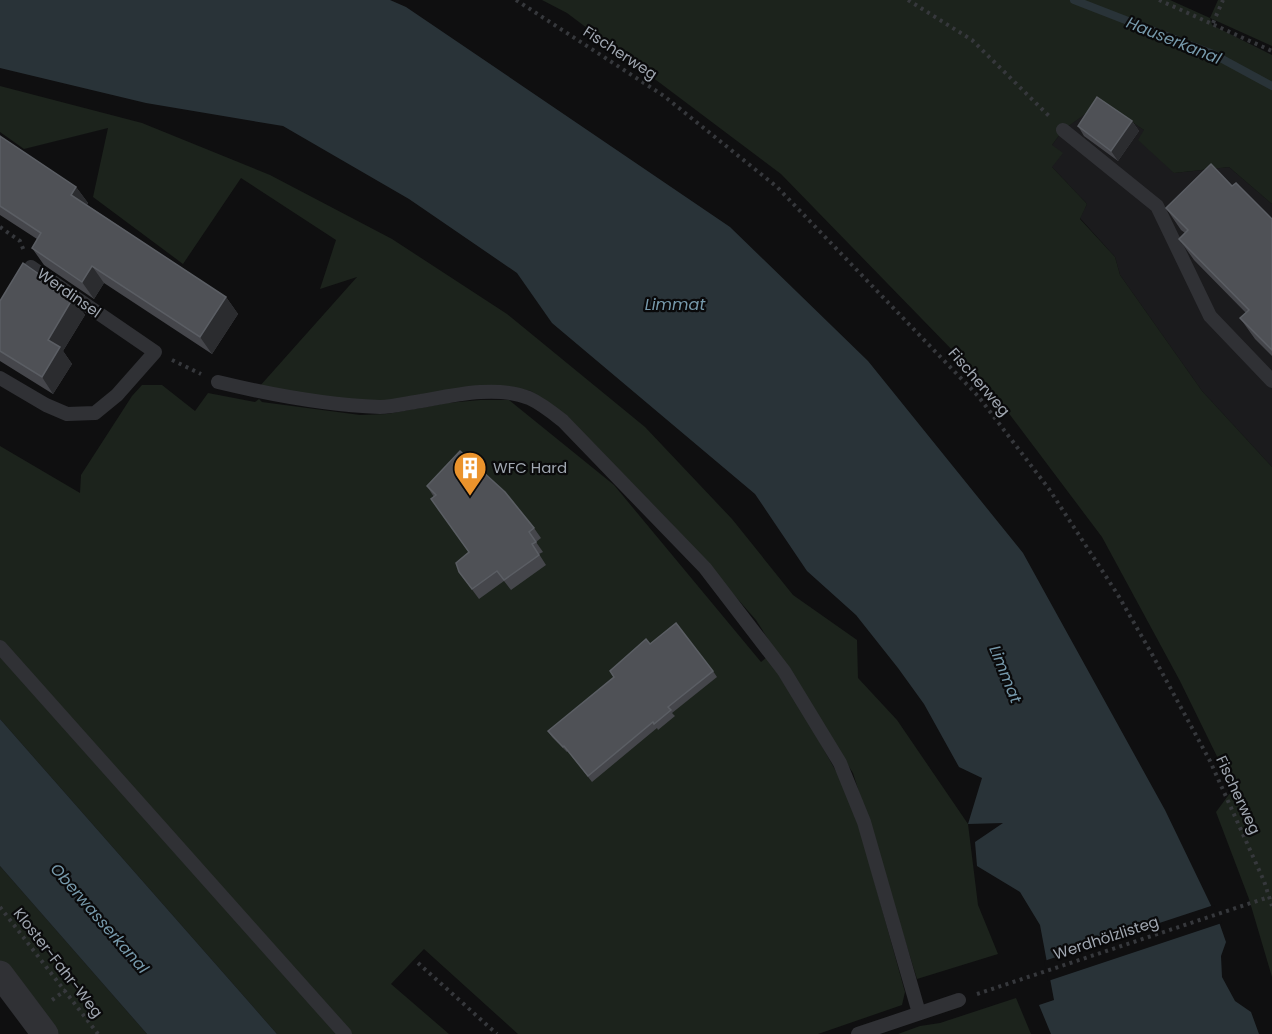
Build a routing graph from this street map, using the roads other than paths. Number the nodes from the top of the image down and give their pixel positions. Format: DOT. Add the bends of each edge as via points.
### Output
graph roads {
  1 [pos="1063,130"];
  2 [pos="12,298"];
  3 [pos="0,378"];
  4 [pos="1272,381"];
  5 [pos="218,382"];
  6 [pos="0,646"];
  7 [pos="0,974"];
  8 [pos="959,1000"];
  9 [pos="919,1013"];
  10 [pos="45,1034"];
  11 [pos="345,1034"];
  12 [pos="858,1034"];
  1 -- 4 [label="lane" via="1156,206 1210,316"];
  2 -- 3 [label="lane, Werdinsel" via="31,267 155,352 95,413 67,414"];
  5 -- 9 [label="lane" via="332,405 384,407 453,396 517,395 540,404 563,421 705,568 784,671 840,763 864,822"];
  6 -- 11 [label="lane"];
  7 -- 10 [label="street"];
  8 -- 9 [label="lane"];
  9 -- 12 [label="lane"];
}
